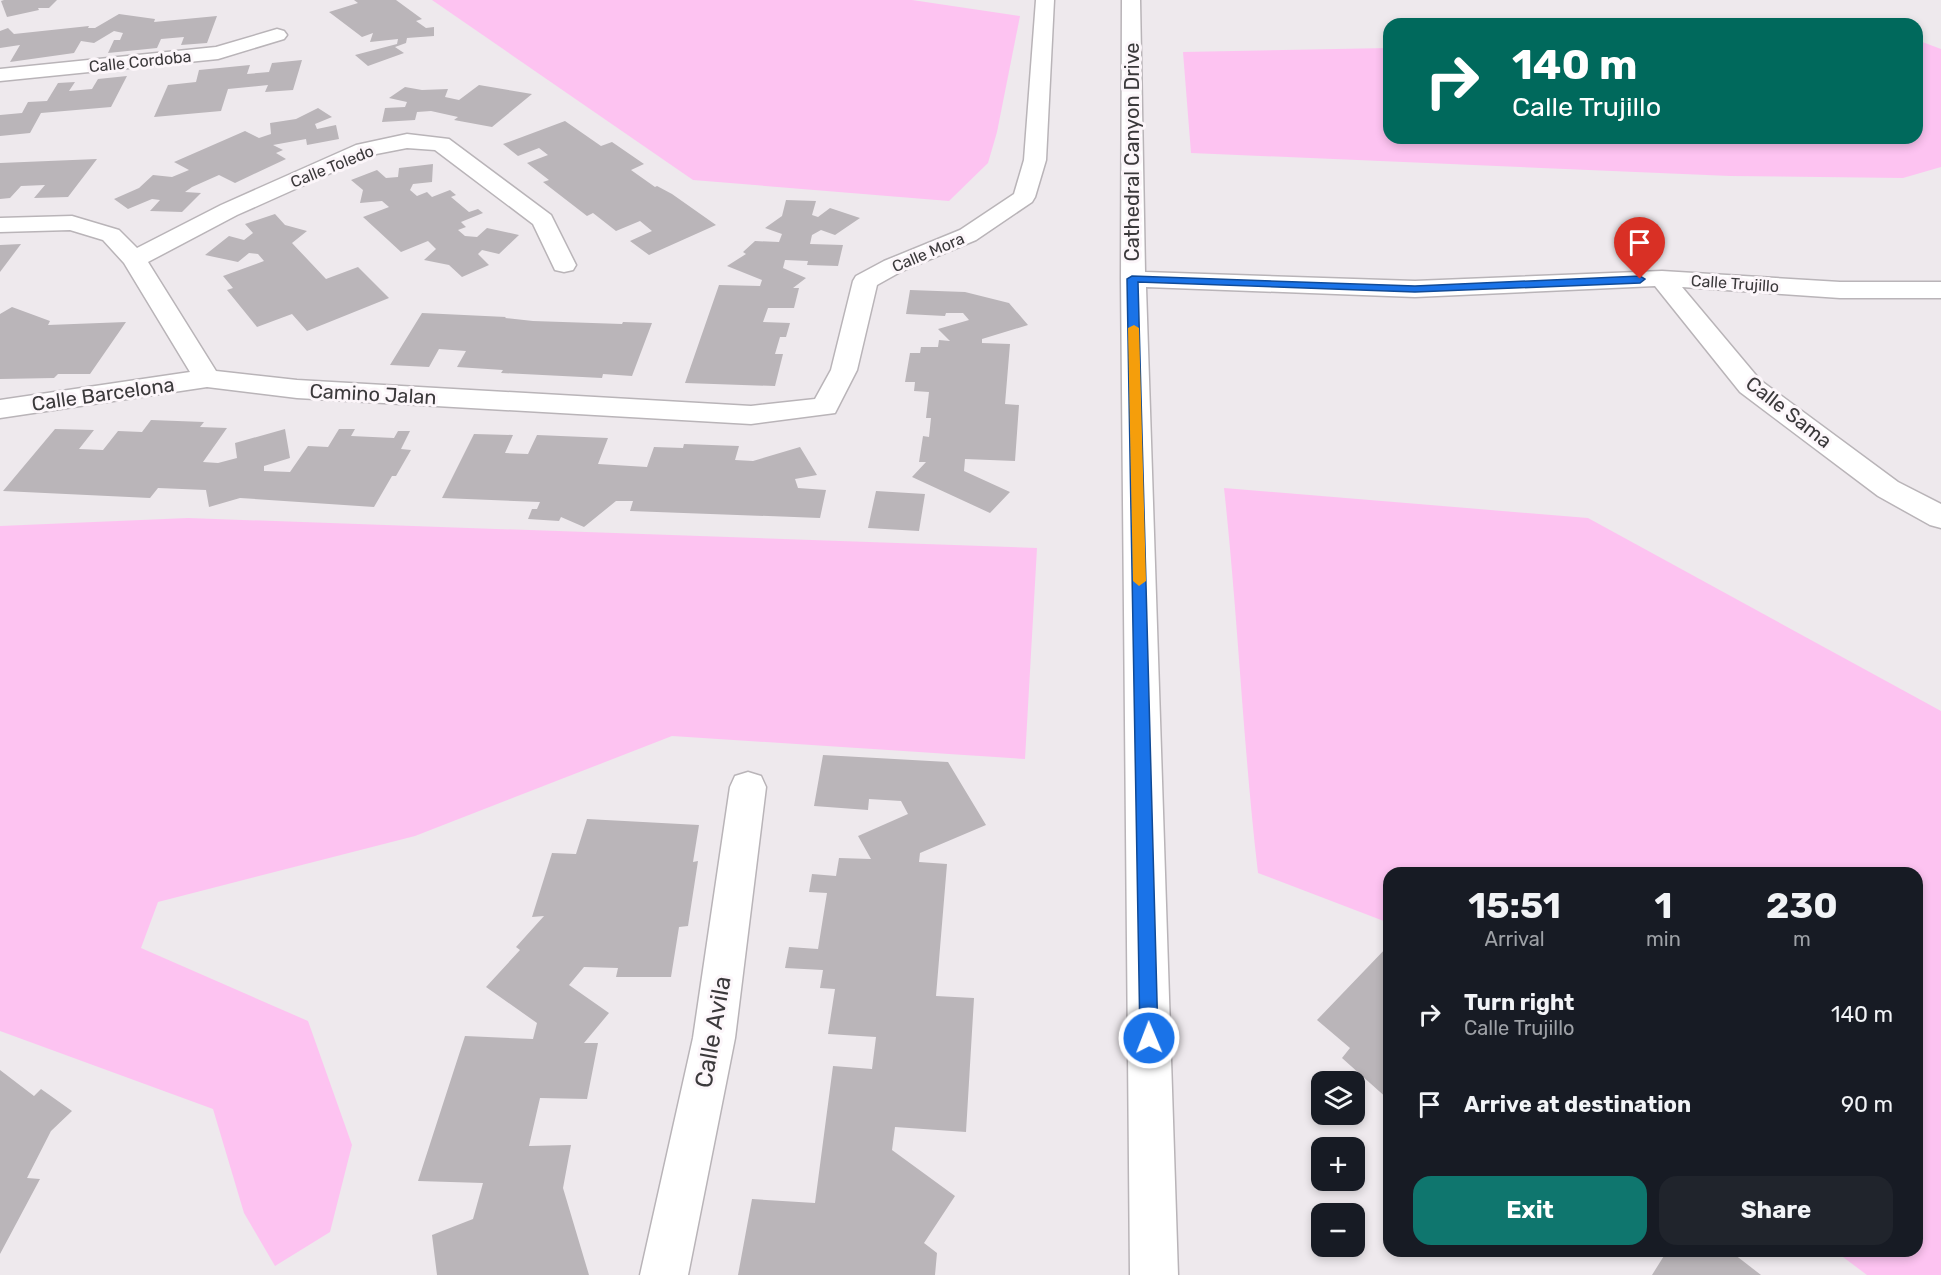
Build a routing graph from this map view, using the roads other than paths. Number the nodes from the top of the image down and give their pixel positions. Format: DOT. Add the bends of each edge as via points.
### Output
graph roads {
  1 [pos="1045,0"];
  2 [pos="1131,0"];
  3 [pos="277,35"];
  4 [pos="0,75"];
  5 [pos="0,225"];
  6 [pos="134,259"];
  7 [pos="564,265"];
  8 [pos="1662,278"];
  9 [pos="1132,279"];
  10 [pos="1941,290"];
  11 [pos="207,378"];
  12 [pos="825,407"];
  13 [pos="0,409"];
  14 [pos="1941,517"];
  15 [pos="748,787"];
  16 [pos="664,1275"];
  17 [pos="1154,1275"];
  1 -- 12 [label="street, Calle Mora" via="1035,160 1024,197 968,235 866,281 844,370"];
  2 -- 9 [label="street, Cathedral Canyon Drive"];
  3 -- 4 [label="street, Calle Cordoba" via="218,53"];
  5 -- 6 [label="street" via="72,223 111,235"];
  6 -- 7 [label="street, Calle Toledo" via="229,210 364,150 407,141 441,144 543,220"];
  6 -- 11 [label="street"];
  8 -- 9 [label="street, Calle Trujillo" via="1415,289"];
  8 -- 10 [label="street, Calle Trujillo" via="1840,290"];
  8 -- 14 [label="street, Calle Sama" via="1750,386 1888,489"];
  9 -- 17 [label="street, Cathedral Canyon Drive"];
  11 -- 12 [label="street, Camino Jalan" via="297,389 751,415"];
  11 -- 13 [label="street, Calle Barcelona"];
  15 -- 16 [label="street, Calle Avila" via="714,1038"];
}
